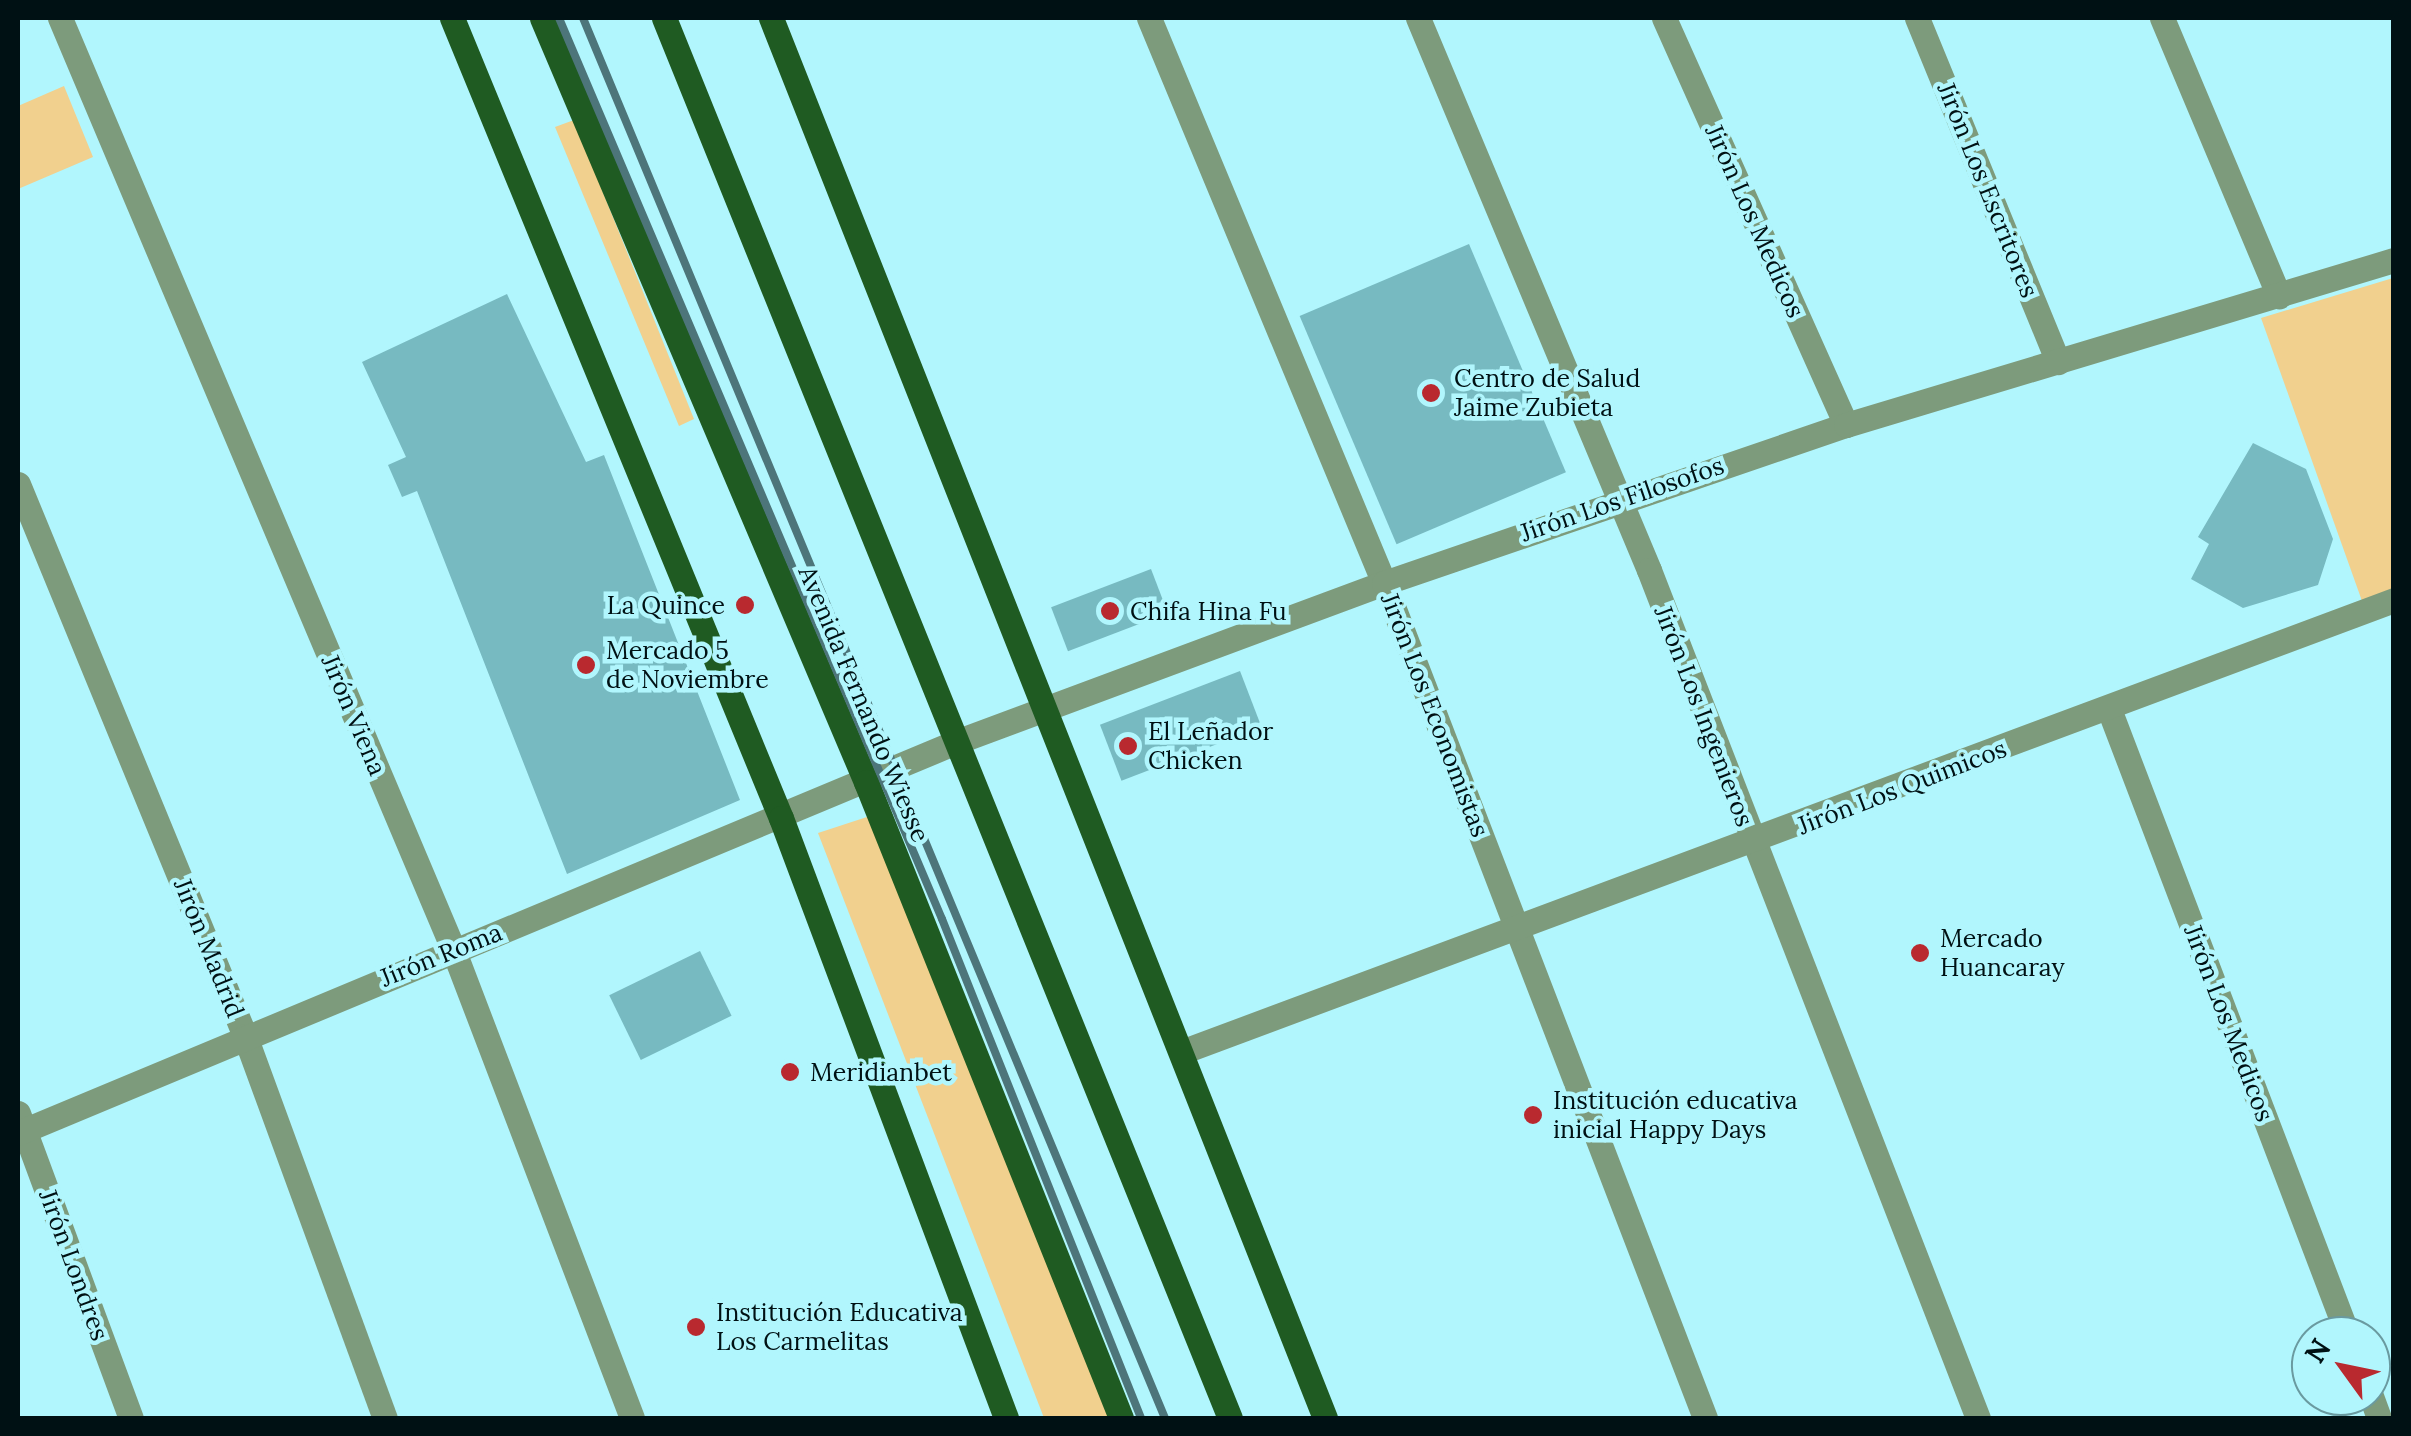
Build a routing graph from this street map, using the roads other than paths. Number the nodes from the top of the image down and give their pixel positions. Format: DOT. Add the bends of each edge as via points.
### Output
graph roads {
  1 [pos="60,18"];
  2 [pos="452,18"];
  3 [pos="542,18"];
  4 [pos="664,18"];
  5 [pos="771,18"];
  6 [pos="1148,18"];
  7 [pos="1418,18"];
  8 [pos="1664,18"];
  9 [pos="1917,18"];
  10 [pos="2162,18"];
  11 [pos="2394,260"];
  12 [pos="2279,296"];
  13 [pos="2058,362"];
  14 [pos="1846,425"];
  15 [pos="18,484"];
  16 [pos="1616,498"];
  17 [pos="1384,583"];
  18 [pos="2394,600"];
  19 [pos="1050,706"];
  20 [pos="2110,709"];
  21 [pos="956,742"];
  22 [pos="866,782"];
  23 [pos="781,818"];
  24 [pos="1752,843"];
  25 [pos="1520,931"];
  26 [pos="453,949"];
  27 [pos="245,1036"];
  28 [pos="1184,1051"];
  29 [pos="20,1125"];
  30 [pos="2340,1316"];
  31 [pos="130,1418"];
  32 [pos="385,1418"];
  33 [pos="632,1418"];
  34 [pos="1006,1418"];
  35 [pos="1121,1418"];
  36 [pos="1230,1418"];
  37 [pos="1325,1418"];
  38 [pos="1705,1418"];
  39 [pos="1978,1418"];
  1 -- 26 [label="street, Jirón Viena"];
  2 -- 23 [label="main road"];
  3 -- 22 [label="main road, Avenida Fernando Wiesse"];
  4 -- 21 [label="main road"];
  5 -- 19 [label="main road"];
  6 -- 17 [label="street, Jirón Los Economistas"];
  7 -- 16 [label="street, Jirón Los Ingenieros"];
  8 -- 14 [label="street, Jirón Los Medicos"];
  9 -- 13 [label="street, Jirón Los Escritores"];
  10 -- 12 [label="street"];
  11 -- 12 [label="street, Jirón Los Filosofos"];
  12 -- 13 [label="street, Jirón Los Filosofos"];
  13 -- 14 [label="street, Jirón Los Filosofos"];
  14 -- 16 [label="street, Jirón Los Filosofos"];
  15 -- 27 [label="street, Jirón Madrid"];
  16 -- 17 [label="street, Jirón Los Filosofos"];
  16 -- 24 [label="street, Jirón Los Ingenieros"];
  17 -- 19 [label="street, Jirón Los Filosofos"];
  17 -- 25 [label="street, Jirón Los Economistas"];
  18 -- 20 [label="street, Jirón Los Quimicos"];
  19 -- 21 [label="street, Jirón Los Filosofos"];
  19 -- 28 [label="main road"];
  20 -- 24 [label="street, Jirón Los Quimicos"];
  20 -- 30 [label="street, Jirón Los Medicos"];
  21 -- 22 [label="street, Jirón Los Filosofos"];
  21 -- 36 [label="main road"];
  22 -- 23 [label="street, Jirón Roma"];
  22 -- 35 [label="main road, Avenida Fernando Wiesse"];
  23 -- 26 [label="street, Jirón Roma"];
  23 -- 34 [label="main road"];
  24 -- 25 [label="street, Jirón Los Quimicos"];
  24 -- 39 [label="street, Jirón Los Ingenieros"];
  25 -- 28 [label="street, Jirón Los Quimicos"];
  25 -- 38 [label="street, Jirón Los Economistas"];
  26 -- 27 [label="street, Jirón Roma"];
  26 -- 33 [label="street, Jirón Viena"];
  27 -- 29 [label="street, Jirón Roma"];
  27 -- 32 [label="street, Jirón Madrid"];
  28 -- 37 [label="main road"];
  29 -- 31 [label="street, Jirón Londres"];
}
